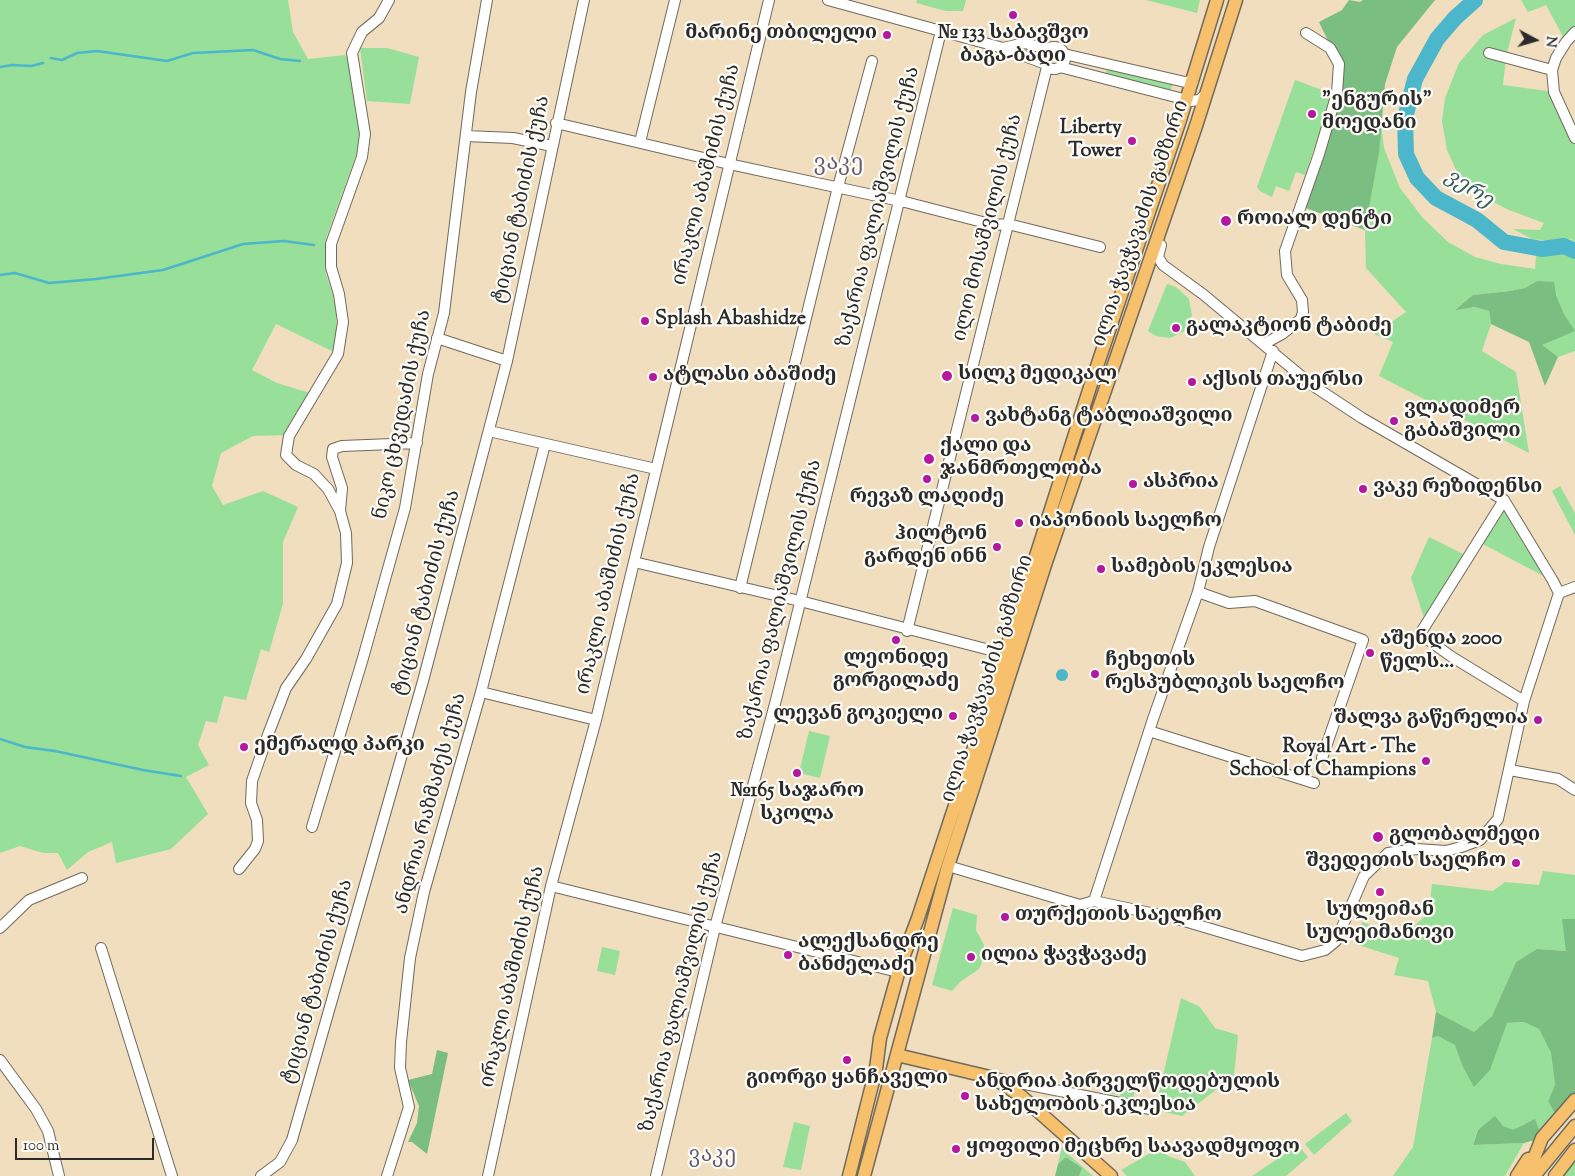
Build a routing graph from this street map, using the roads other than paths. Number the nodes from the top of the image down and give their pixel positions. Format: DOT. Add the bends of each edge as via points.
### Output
graph roads {
  1 [pos="389,0"];
  2 [pos="487,0"];
  3 [pos="584,0"];
  4 [pos="675,0"];
  5 [pos="769,0"];
  6 [pos="828,0"];
  7 [pos="1217,0"];
  8 [pos="1236,0"];
  9 [pos="941,31"];
  10 [pos="1575,32"];
  11 [pos="1306,33"];
  12 [pos="1003,48"];
  13 [pos="1046,49"];
  14 [pos="1489,53"];
  15 [pos="1064,54"];
  16 [pos="872,60"];
  17 [pos="1045,65"];
  18 [pos="1060,67"];
  19 [pos="1552,70"];
  20 [pos="1192,81"];
  21 [pos="1206,95"];
  22 [pos="1186,100"];
  23 [pos="556,123"];
  24 [pos="466,136"];
  25 [pos="1575,138"];
  26 [pos="640,142"];
  27 [pos="552,146"];
  28 [pos="729,164"];
  29 [pos="838,187"];
  30 [pos="900,201"];
  31 [pos="1008,224"];
  32 [pos="1160,232"];
  33 [pos="1100,246"];
  34 [pos="1163,265"];
  35 [pos="1145,272"];
  36 [pos="437,338"];
  37 [pos="1264,344"];
  38 [pos="1273,351"];
  39 [pos="507,361"];
  40 [pos="489,431"];
  41 [pos="417,443"];
  42 [pos="545,444"];
  43 [pos="656,469"];
  44 [pos="1504,500"];
  45 [pos="340,510"];
  46 [pos="634,562"];
  47 [pos="1575,587"];
  48 [pos="740,588"];
  49 [pos="1198,592"];
  50 [pos="1559,593"];
  51 [pos="800,602"];
  52 [pos="907,631"];
  53 [pos="1009,657"];
  54 [pos="480,692"];
  55 [pos="1524,702"];
  56 [pos="596,720"];
  57 [pos="1149,731"];
  58 [pos="1322,758"];
  59 [pos="1510,770"];
  60 [pos="1314,783"];
  61 [pos="1575,790"];
  62 [pos="312,827"];
  63 [pos="948,866"];
  64 [pos="239,869"];
  65 [pos="82,878"];
  66 [pos="551,886"];
  67 [pos="1094,901"];
  68 [pos="715,927"];
  69 [pos="0,928"];
  70 [pos="101,948"];
  71 [pos="896,972"];
  72 [pos="897,1055"];
  73 [pos="0,1060"];
  74 [pos="994,1078"];
  75 [pos="1575,1100"];
  76 [pos="1155,1110"];
  77 [pos="1575,1126"];
  78 [pos="1542,1138"];
  79 [pos="1575,1150"];
  80 [pos="59,1176"];
  81 [pos="172,1176"];
  82 [pos="261,1176"];
  83 [pos="387,1176"];
  84 [pos="488,1176"];
  85 [pos="656,1176"];
  86 [pos="849,1176"];
  87 [pos="864,1176"];
  88 [pos="1111,1176"];
  89 [pos="1517,1176"];
  90 [pos="1527,1176"];
  91 [pos="1534,1176"];
  92 [pos="1555,1176"];
  1 -- 45 [label="street" via="380,18 362,32 352,53 365,134 362,157 331,244 331,267 339,294 342,322 338,354 289,436 286,454 296,465 314,474 328,489"];
  2 -- 24 [label="street, ნიკო ცხვედაძის ქუჩა"];
  3 -- 23 [label="street, ტიციან ტაბიძის ქუჩა"];
  4 -- 26 [label="street"];
  5 -- 28 [label="street, ირაკლი აბაშიძის ქუჩა"];
  6 -- 9 [label="street"];
  7 -- 20 [label="main road, ილია ჭავჭავაძის გამზირი"];
  8 -- 21 [label="main road, ილია ჭავჭავაძის გამზირი"];
  9 -- 12 [label="street"];
  9 -- 30 [label="street, ზაქარია ფალიაშვილის ქუჩა"];
  10 -- 19 [label="street" via="1556,58"];
  11 -- 37 [label="street" via="1330,48 1339,64 1337,93 1285,251 1287,275 1302,300 1301,319"];
  12 -- 13 [label="street" via="1025,43"];
  12 -- 17 [label="street"];
  13 -- 15 [label="street" via="1056,46"];
  13 -- 17 [label="street" via="1043,55"];
  14 -- 19 [label="street"];
  15 -- 18 [label="street"];
  15 -- 20 [label="street"];
  16 -- 29 [label="street"];
  17 -- 18 [label="street" via="1052,69"];
  17 -- 31 [label="street, ილო მოსაშვილის ქუჩა"];
  18 -- 22 [label="street"];
  19 -- 25 [label="street" via="1554,92"];
  20 -- 22 [label="main road, ილია ჭავჭავაძის გამზირი"];
  21 -- 22 [label="street" via="1195,102"];
  21 -- 32 [label="main road, ილია ჭავჭავაძის გამზირი"];
  22 -- 53 [label="main road, ილია ჭავჭავაძის გამზირი" via="1090,387"];
  23 -- 26 [label="street"];
  23 -- 27 [label="street, ტიციან ტაბიძის ქუჩა"];
  24 -- 27 [label="street" via="513,138"];
  24 -- 36 [label="street, ნიკო ცხვედაძის ქუჩა" via="444,313"];
  26 -- 28 [label="street"];
  27 -- 39 [label="street, ტიციან ტაბიძის ქუჩა"];
  28 -- 29 [label="street"];
  28 -- 43 [label="street, ირაკლი აბაშიძის ქუჩა"];
  29 -- 30 [label="street"];
  29 -- 48 [label="street"];
  30 -- 31 [label="street" via="994,225"];
  30 -- 51 [label="street, ზაქარია ფალიაშვილის ქუჩა"];
  31 -- 33 [label="street"];
  31 -- 52 [label="street, ილო მოსაშვილის ქუჩა"];
  32 -- 34 [label="street" via="1162,242 1158,257"];
  32 -- 35 [label="main road, ილია ჭავჭავაძის გამზირი"];
  34 -- 35 [label="street" via="1153,266"];
  34 -- 37 [label="street"];
  35 -- 53 [label="main road, ილია ჭავჭავაძის გამზირი"];
  36 -- 39 [label="street"];
  36 -- 41 [label="street, ნიკო ცხვედაძის ქუჩა"];
  37 -- 38 [label="street"];
  38 -- 44 [label="street" via="1330,398"];
  38 -- 49 [label="street" via="1209,547"];
  39 -- 40 [label="street, ტიციან ტაბიძის ქუჩა"];
  40 -- 42 [label="street"];
  40 -- 82 [label="street, ტიციან ტაბიძის ქუჩა" via="418,700 292,1140 280,1162"];
  41 -- 45 [label="street" via="342,446 333,450 332,457 342,488"];
  41 -- 62 [label="street, ნიკო ცხვედაძის ქუჩა" via="405,508"];
  42 -- 43 [label="street"];
  42 -- 54 [label="street, ანდრია რაზმაძეს ქუჩა"];
  43 -- 46 [label="street, ირაკლი აბაშიძის ქუჩა"];
  44 -- 50 [label="street"];
  44 -- 55 [label="street" via="1420,634"];
  45 -- 64 [label="street" via="346,533 347,563 336,604 306,660 286,688 269,732 252,781 251,803 257,820 258,841"];
  46 -- 48 [label="street"];
  46 -- 56 [label="street, ირაკლი აბაშიძის ქუჩა"];
  47 -- 50 [label="street"];
  48 -- 51 [label="street"];
  49 -- 57 [label="street"];
  49 -- 58 [label="street" via="1229,603 1255,601 1364,640"];
  50 -- 55 [label="street"];
  51 -- 52 [label="street"];
  51 -- 68 [label="street, ზაქარია ფალიაშვილის ქუჩა"];
  52 -- 53 [label="street"];
  53 -- 63 [label="main road, ილია ჭავჭავაძის გამზირი"];
  53 -- 71 [label="main road, ილია ჭავჭავაძის გამზირი"];
  54 -- 56 [label="street"];
  54 -- 83 [label="street, ანდრია რაზმაძეს ქუჩა" via="435,849 410,958 400,1068 410,1107"];
  55 -- 59 [label="street"];
  56 -- 66 [label="street, ირაკლი აბაშიძის ქუჩა"];
  57 -- 60 [label="street"];
  57 -- 67 [label="street"];
  59 -- 61 [label="street" via="1558,779"];
  59 -- 67 [label="street" via="1498,819 1480,840 1446,851 1416,849 1388,853 1364,876 1336,941 1325,950 1302,956 1174,918"];
  63 -- 67 [label="street" via="1080,905"];
  63 -- 72 [label="main road, ილია ჭავჭავაძის გამზირი"];
  65 -- 69 [label="street" via="29,900"];
  66 -- 68 [label="street"];
  66 -- 84 [label="street, ირაკლი აბაშიძის ქუჩა"];
  68 -- 71 [label="street"];
  68 -- 85 [label="street, ზაქარია ფალიაშვილის ქუჩა"];
  70 -- 81 [label="street"];
  71 -- 86 [label="main road, ილია ჭავჭავაძის გამზირი"];
  72 -- 74 [label="main road"];
  72 -- 87 [label="main road, ილია ჭავჭავაძის გამზირი"];
  73 -- 80 [label="street" via="48,1131"];
  74 -- 76 [label="street"];
  74 -- 88 [label="main road" via="1021,1096"];
  75 -- 78 [label="main road"];
  77 -- 91 [label="main road"];
  78 -- 89 [label="main road"];
  78 -- 90 [label="main road"];
  79 -- 92 [label="main road"];
}
